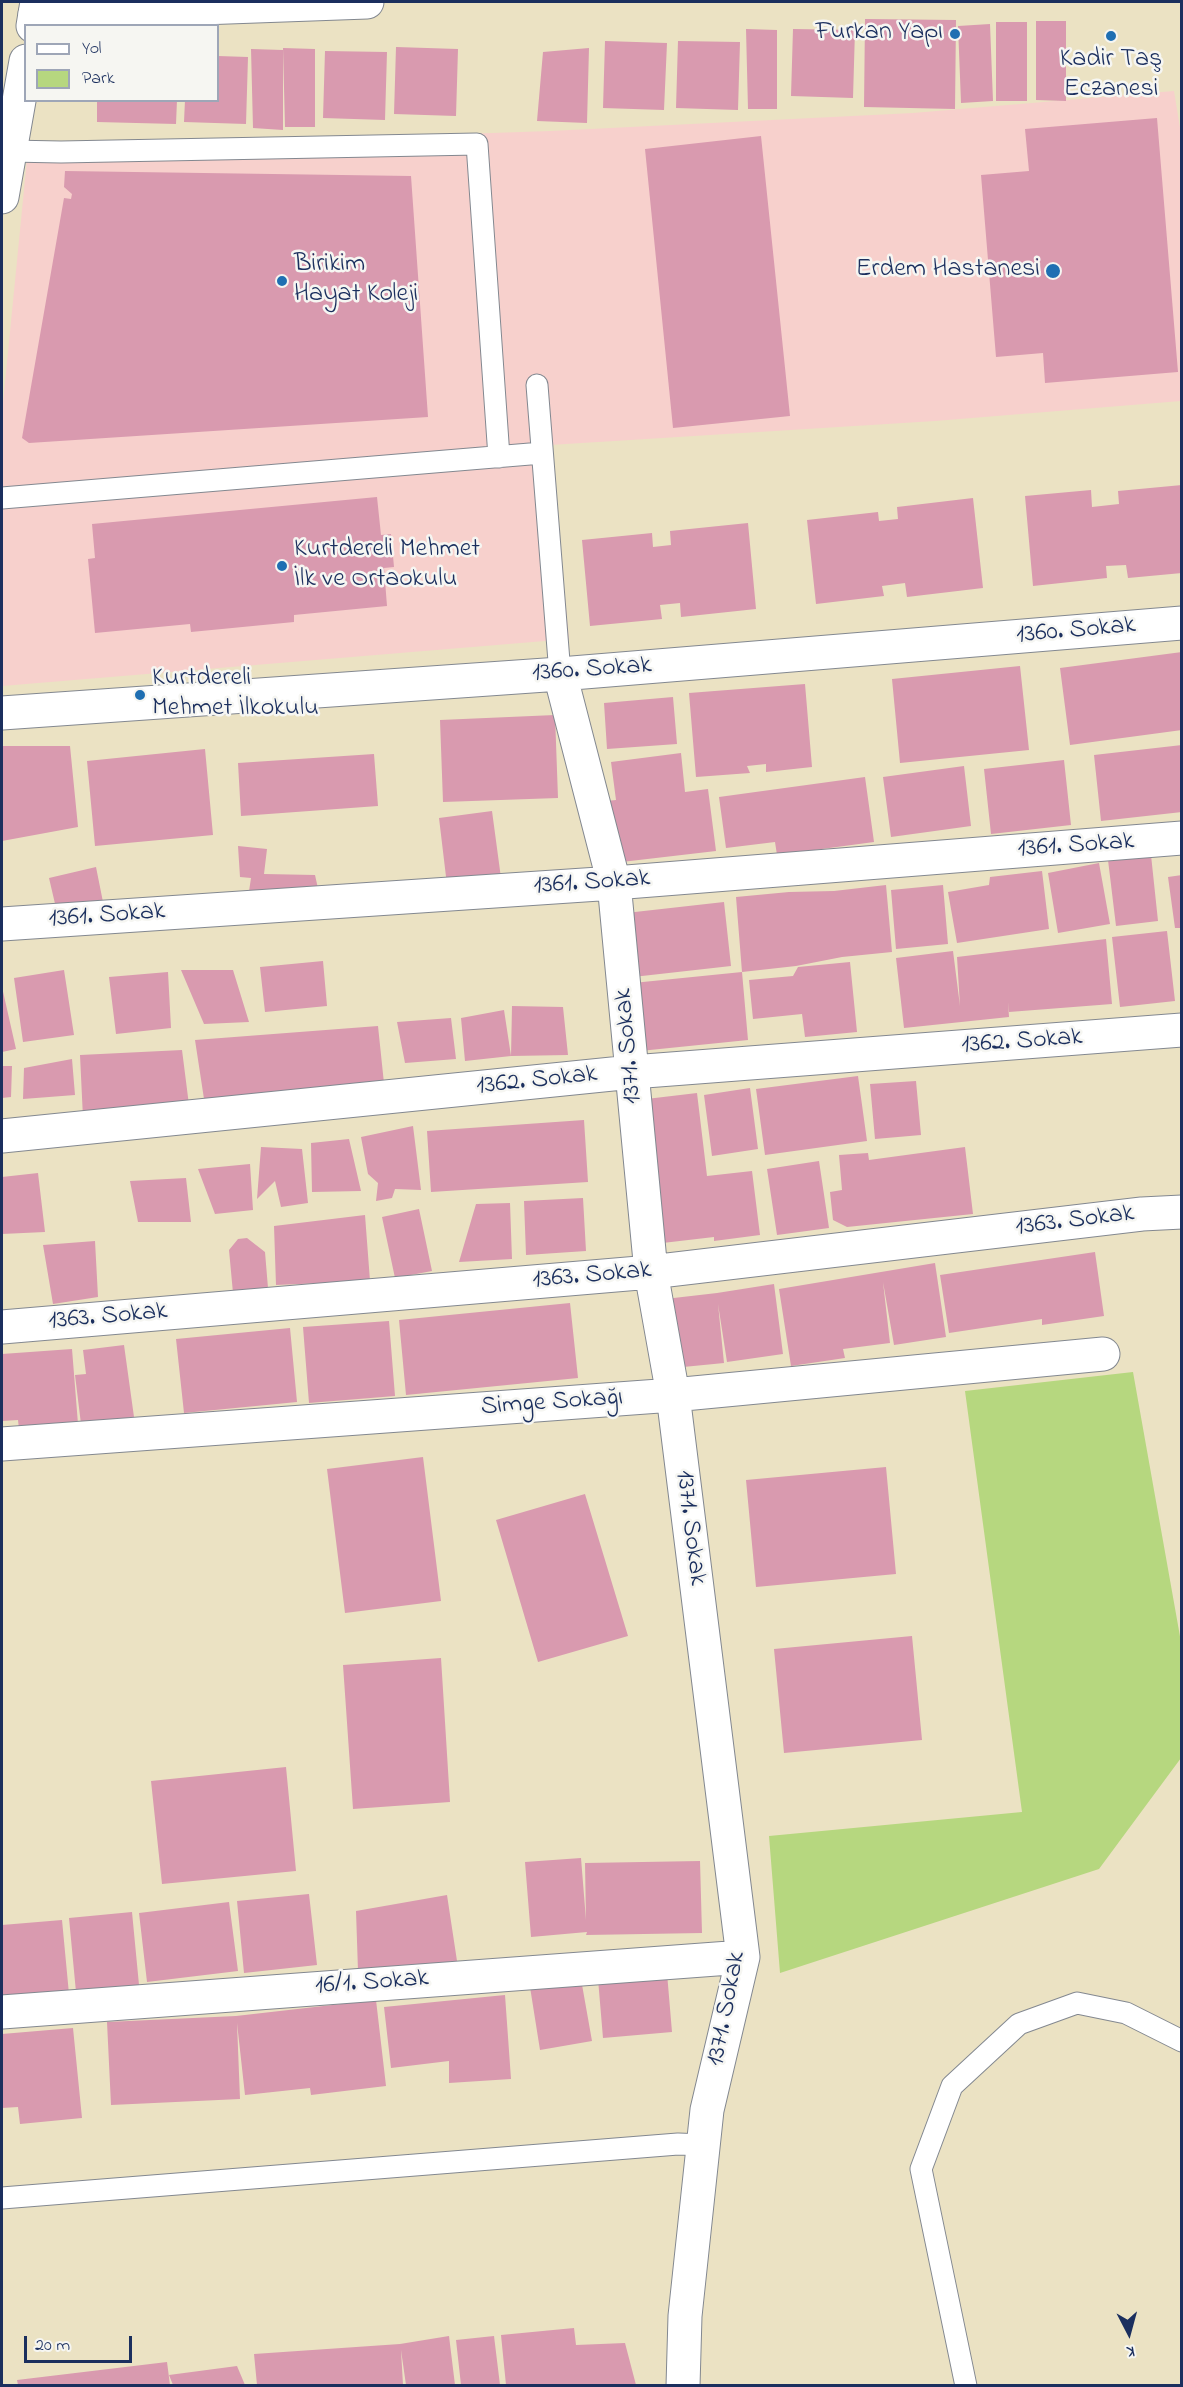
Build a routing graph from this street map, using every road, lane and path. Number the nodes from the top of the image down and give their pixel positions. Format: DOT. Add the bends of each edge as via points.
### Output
graph roads {
  1 [pos="367,2"];
  2 [pos="35,14"];
  3 [pos="24,70"];
  4 [pos="7,138"];
  5 [pos="2,197"];
  6 [pos="537,385"];
  7 [pos="542,453"];
  8 [pos="499,457"];
  9 [pos="2,498"];
  10 [pos="1182,623"];
  11 [pos="560,674"];
  12 [pos="2,713"];
  13 [pos="1182,838"];
  14 [pos="614,883"];
  15 [pos="2,924"];
  16 [pos="1182,1030"];
  17 [pos="632,1072"];
  18 [pos="2,1136"];
  19 [pos="1182,1212"];
  20 [pos="651,1272"];
  21 [pos="2,1327"];
  22 [pos="1103,1354"];
  23 [pos="673,1395"];
  24 [pos="2,1444"];
  25 [pos="743,1957"];
  26 [pos="2,2012"];
  27 [pos="1182,2041"];
  28 [pos="704,2145"];
  29 [pos="2,2198"];
  30 [pos="683,2385"];
  31 [pos="966,2385"];
  1 -- 2 [label="street"];
  3 -- 4 [label="street"];
  4 -- 5 [label="street"];
  4 -- 8 [label="lane" via="85,151 477,144"];
  6 -- 7 [label="lane"];
  7 -- 8 [label="lane"];
  7 -- 11 [label="lane"];
  8 -- 9 [label="lane"];
  10 -- 11 [label="street, 1360. Sokak"];
  11 -- 12 [label="street, 1360. Sokak"];
  11 -- 14 [label="street, 1371. Sokak"];
  13 -- 14 [label="street, 1361. Sokak"];
  14 -- 15 [label="street, 1361. Sokak"];
  14 -- 17 [label="street, 1371. Sokak"];
  16 -- 17 [label="street, 1362. Sokak"];
  17 -- 18 [label="street, 1362. Sokak"];
  17 -- 20 [label="street, 1371. Sokak"];
  19 -- 20 [label="street, 1363. Sokak"];
  20 -- 21 [label="street, 1363. Sokak"];
  20 -- 23 [label="street, 1371. Sokak"];
  22 -- 23 [label="street, Simge Sokağı"];
  23 -- 24 [label="street, Simge Sokağı"];
  23 -- 25 [label="street, 1371. Sokak"];
  25 -- 26 [label="street, 16/1. Sokak"];
  25 -- 28 [label="street, 1371. Sokak" via="707,2110"];
  27 -- 31 [label="lane" via="1126,2013 1077,2003 1019,2024 952,2086 921,2169"];
  28 -- 29 [label="lane"];
  28 -- 30 [label="street, 1371. Sokak" via="685,2316"];
}
